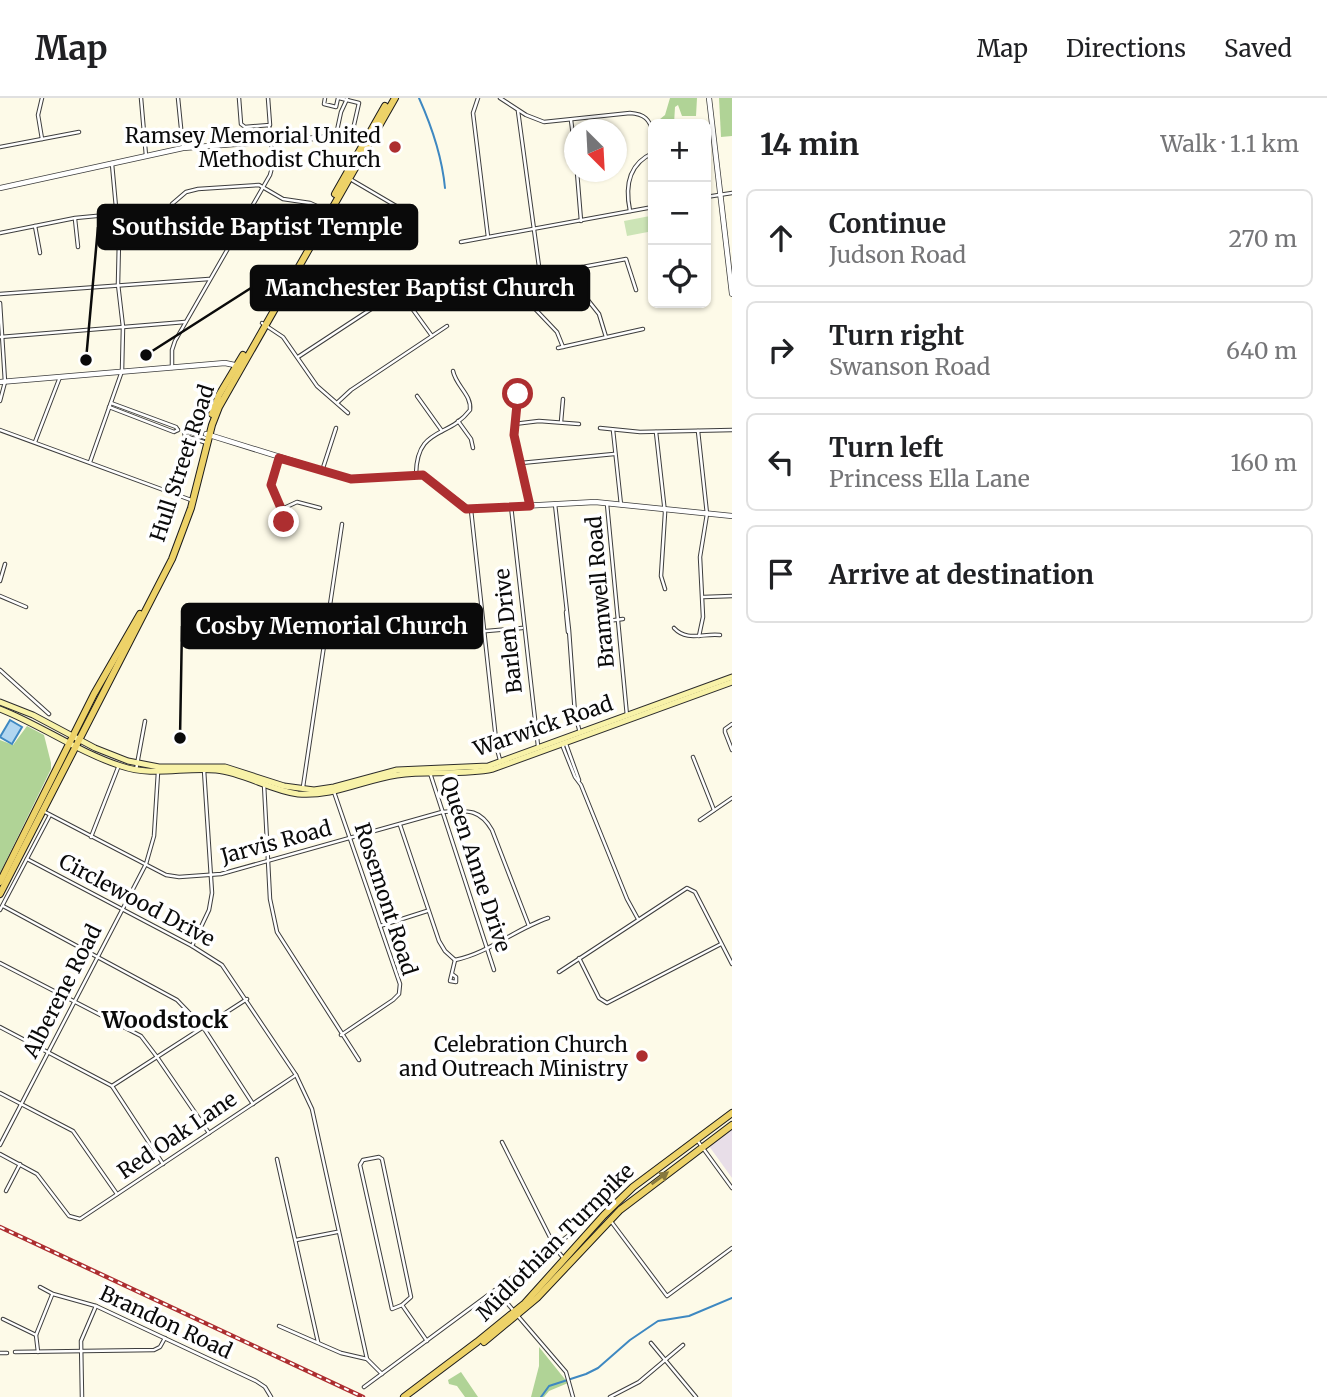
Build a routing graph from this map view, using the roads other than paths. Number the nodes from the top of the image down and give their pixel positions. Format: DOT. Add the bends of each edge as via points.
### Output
graph roads {
  1 [pos="43,98"];
  2 [pos="141,98"];
  3 [pos="178,98"];
  4 [pos="239,98"];
  5 [pos="268,98"];
  6 [pos="325,98"];
  7 [pos="339,98"];
  8 [pos="392,98"];
  9 [pos="478,98"];
  10 [pos="500,98"];
  11 [pos="709,98"];
  12 [pos="347,99"];
  13 [pos="518,108"];
  14 [pos="571,118"];
  15 [pos="648,119"];
  16 [pos="269,125"];
  17 [pos="354,125"];
  18 [pos="79,132"];
  19 [pos="372,134"];
  20 [pos="336,135"];
  21 [pos="42,139"];
  22 [pos="271,141"];
  23 [pos="711,144"];
  24 [pos="714,144"];
  25 [pos="0,147"];
  26 [pos="183,148"];
  27 [pos="146,156"];
  28 [pos="648,156"];
  29 [pos="112,164"];
  30 [pos="347,177"];
  31 [pos="577,182"];
  32 [pos="263,187"];
  33 [pos="0,188"];
  34 [pos="732,193"];
  35 [pos="721,195"];
  36 [pos="711,197"];
  37 [pos="648,208"];
  38 [pos="328,211"];
  39 [pos="630,211"];
  40 [pos="408,212"];
  41 [pos="117,214"];
  42 [pos="75,218"];
  43 [pos="582,221"];
  44 [pos="34,226"];
  45 [pos="534,229"];
  46 [pos="237,232"];
  47 [pos="0,233"];
  48 [pos="167,236"];
  49 [pos="488,237"];
  50 [pos="120,240"];
  51 [pos="461,242"];
  52 [pos="78,247"];
  53 [pos="40,253"];
  54 [pos="564,270"];
  55 [pos="540,274"];
  56 [pos="209,279"];
  57 [pos="514,279"];
  58 [pos="118,284"];
  59 [pos="636,290"];
  60 [pos="484,292"];
  61 [pos="0,294"];
  62 [pos="732,294"];
  63 [pos="0,303"];
  64 [pos="185,322"];
  65 [pos="263,324"];
  66 [pos="447,326"];
  67 [pos="122,327"];
  68 [pos="643,328"];
  69 [pos="432,336"];
  70 [pos="1,337"];
  71 [pos="606,337"];
  72 [pos="563,347"];
  73 [pos="558,348"];
  74 [pos="298,357"];
  75 [pos="239,366"];
  76 [pos="172,368"];
  77 [pos="453,370"];
  78 [pos="122,371"];
  79 [pos="60,377"];
  80 [pos="3,382"];
  81 [pos="517,384"];
  82 [pos="417,396"];
  83 [pos="563,399"];
  84 [pos="0,401"];
  85 [pos="338,402"];
  86 [pos="110,405"];
  87 [pos="348,413"];
  88 [pos="458,421"];
  89 [pos="561,422"];
  90 [pos="514,424"];
  91 [pos="579,424"];
  92 [pos="336,428"];
  93 [pos="600,428"];
  94 [pos="0,430"];
  95 [pos="612,430"];
  96 [pos="732,430"];
  97 [pos="442,431"];
  98 [pos="698,431"];
  99 [pos="656,432"];
  100 [pos="207,438"];
  101 [pos="35,442"];
  102 [pos="473,448"];
  103 [pos="614,454"];
  104 [pos="279,458"];
  105 [pos="90,462"];
  106 [pos="521,463"];
  107 [pos="322,471"];
  108 [pos="416,474"];
  109 [pos="191,500"];
  110 [pos="555,504"];
  111 [pos="607,504"];
  112 [pos="621,505"];
  113 [pos="511,506"];
  114 [pos="530,506"];
  115 [pos="320,508"];
  116 [pos="282,509"];
  117 [pos="471,509"];
  118 [pos="664,509"];
  119 [pos="707,514"];
  120 [pos="732,516"];
  121 [pos="342,524"];
  122 [pos="283,528"];
  123 [pos="5,564"];
  124 [pos="0,581"];
  125 [pos="665,589"];
  126 [pos="0,596"];
  127 [pos="732,596"];
  128 [pos="703,597"];
  129 [pos="26,607"];
  130 [pos="621,619"];
  131 [pos="607,621"];
  132 [pos="523,628"];
  133 [pos="674,628"];
  134 [pos="484,631"];
  135 [pos="463,633"];
  136 [pos="720,635"];
  137 [pos="698,636"];
  138 [pos="0,670"];
  139 [pos="732,679"];
  140 [pos="0,702"];
  141 [pos="0,709"];
  142 [pos="49,714"];
  143 [pos="627,717"];
  144 [pos="145,721"];
  145 [pos="732,724"];
  146 [pos="580,734"];
  147 [pos="75,741"];
  148 [pos="563,741"];
  149 [pos="539,750"];
  150 [pos="732,750"];
  151 [pos="693,757"];
  152 [pos="502,764"];
  153 [pos="119,765"];
  154 [pos="137,767"];
  155 [pos="158,770"];
  156 [pos="204,770"];
  157 [pos="429,771"];
  158 [pos="264,782"];
  159 [pos="334,790"];
  160 [pos="302,791"];
  161 [pos="732,798"];
  162 [pos="714,810"];
  163 [pos="43,811"];
  164 [pos="442,812"];
  165 [pos="700,820"];
  166 [pos="400,824"];
  167 [pos="92,837"];
  168 [pos="349,838"];
  169 [pos="27,859"];
  170 [pos="267,863"];
  171 [pos="146,864"];
  172 [pos="211,875"];
  173 [pos="0,882"];
  174 [pos="0,894"];
  175 [pos="2,906"];
  176 [pos="0,910"];
  177 [pos="122,911"];
  178 [pos="428,911"];
  179 [pos="548,918"];
  180 [pos="638,919"];
  181 [pos="380,926"];
  182 [pos="529,926"];
  183 [pos="722,944"];
  184 [pos="192,946"];
  185 [pos="487,949"];
  186 [pos="98,956"];
  187 [pos="579,958"];
  188 [pos="455,960"];
  189 [pos="0,963"];
  190 [pos="732,964"];
  191 [pos="494,970"];
  192 [pos="559,972"];
  193 [pos="452,974"];
  194 [pos="247,999"];
  195 [pos="74,1002"];
  196 [pos="0,1027"];
  197 [pos="203,1027"];
  198 [pos="341,1035"];
  199 [pos="49,1053"];
  200 [pos="157,1057"];
  201 [pos="359,1060"];
  202 [pos="296,1075"];
  203 [pos="112,1086"];
  204 [pos="0,1093"];
  205 [pos="21,1104"];
  206 [pos="253,1104"];
  207 [pos="732,1113"];
  208 [pos="732,1125"];
  209 [pos="209,1133"];
  210 [pos="696,1139"];
  211 [pos="502,1143"];
  212 [pos="0,1145"];
  213 [pos="702,1147"];
  214 [pos="0,1154"];
  215 [pos="277,1159"];
  216 [pos="20,1164"];
  217 [pos="163,1164"];
  218 [pos="732,1188"];
  219 [pos="6,1191"];
  220 [pos="117,1194"];
  221 [pos="610,1219"];
  222 [pos="576,1230"];
  223 [pos="339,1231"];
  224 [pos="296,1240"];
  225 [pos="555,1245"];
  226 [pos="732,1248"];
  227 [pos="566,1262"];
  228 [pos="40,1287"];
  229 [pos="496,1290"];
  230 [pos="53,1294"];
  231 [pos="401,1305"];
  232 [pos="96,1306"];
  233 [pos="516,1314"];
  234 [pos="3,1319"];
  235 [pos="279,1326"];
  236 [pos="36,1335"];
  237 [pos="165,1338"];
  238 [pos="427,1341"];
  239 [pos="318,1342"];
  240 [pos="652,1343"];
  241 [pos="682,1345"];
  242 [pos="81,1351"];
  243 [pos="15,1352"];
  244 [pos="38,1352"];
  245 [pos="0,1353"];
  246 [pos="7,1353"];
  247 [pos="367,1359"];
  248 [pos="665,1360"];
  249 [pos="382,1374"];
  250 [pos="364,1387"];
  251 [pos="694,1396"];
  252 [pos="82,1397"];
  253 [pos="271,1397"];
  254 [pos="404,1397"];
  255 [pos="409,1397"];
  256 [pos="573,1397"];
  257 [pos="610,1397"];
  1 -- 21 [label="street" via="38,115"];
  2 -- 27 [label="street"];
  3 -- 26 [label="street"];
  4 -- 16 [label="street" via="243,126"];
  5 -- 16 [label="street"];
  6 -- 7 [label="street" via="324,104 336,107"];
  7 -- 12 [label="street"];
  8 -- 19 [label="main road, Hull Street Road"];
  9 -- 49 [label="street" via="473,113"];
  10 -- 13 [label="street"];
  11 -- 24 [label="street"];
  12 -- 17 [label="street" via="359,103"];
  12 -- 20 [label="street"];
  13 -- 14 [label="street" via="544,122"];
  13 -- 45 [label="street"];
  14 -- 15 [label="street" via="641,114"];
  16 -- 22 [label="street"];
  18 -- 21 [label="street"];
  19 -- 20 [label="street"];
  19 -- 30 [label="main road, Hull Street Road"];
  20 -- 22 [label="street"];
  21 -- 25 [label="street"];
  22 -- 26 [label="street"];
  22 -- 32 [label="street" via="273,164"];
  23 -- 24 [label="street"];
  24 -- 35 [label="street"];
  26 -- 27 [label="street"];
  27 -- 29 [label="street"];
  28 -- 39 [label="street" via="634,168 626,192"];
  29 -- 33 [label="street"];
  29 -- 41 [label="street"];
  30 -- 38 [label="main road, Hull Street Road"];
  30 -- 40 [label="street"];
  31 -- 43 [label="street"];
  32 -- 38 [label="street" via="283,200"];
  32 -- 46 [label="street"];
  32 -- 48 [label="street" via="187,192 172,204"];
  34 -- 35 [label="street"];
  35 -- 36 [label="street"];
  35 -- 62 [label="street"];
  37 -- 39 [label="street"];
  38 -- 65 [label="main road, Hull Street Road"];
  39 -- 43 [label="street"];
  41 -- 42 [label="street"];
  41 -- 50 [label="street"];
  42 -- 44 [label="street"];
  42 -- 52 [label="street"];
  43 -- 45 [label="street"];
  44 -- 47 [label="street"];
  44 -- 53 [label="street"];
  45 -- 49 [label="street"];
  45 -- 55 [label="street"];
  46 -- 48 [label="street"];
  46 -- 56 [label="street"];
  48 -- 50 [label="street"];
  49 -- 51 [label="street"];
  50 -- 58 [label="street"];
  54 -- 55 [label="street"];
  54 -- 59 [label="street" via="626,258"];
  54 -- 71 [label="street" via="598,314"];
  55 -- 57 [label="street"];
  56 -- 58 [label="street"];
  56 -- 64 [label="street"];
  57 -- 60 [label="street"];
  57 -- 72 [label="street" via="517,291 557,332"];
  58 -- 61 [label="street"];
  58 -- 67 [label="street"];
  63 -- 70 [label="street"];
  64 -- 67 [label="street"];
  64 -- 76 [label="street" via="172,351"];
  65 -- 74 [label="street" via="283,337"];
  65 -- 75 [label="main road, Hull Street Road"];
  66 -- 69 [label="street"];
  67 -- 70 [label="street"];
  67 -- 78 [label="street"];
  68 -- 71 [label="street"];
  69 -- 74 [label="street" via="403,296 394,294"];
  69 -- 85 [label="street"];
  70 -- 80 [label="street"];
  71 -- 72 [label="street"];
  72 -- 73 [label="street"];
  74 -- 85 [label="street" via="317,386"];
  75 -- 76 [label="street"];
  75 -- 100 [label="main road, Hull Street Road"];
  76 -- 78 [label="street"];
  77 -- 88 [label="street" via="471,405"];
  78 -- 79 [label="street"];
  78 -- 86 [label="street"];
  79 -- 80 [label="street"];
  79 -- 101 [label="street"];
  80 -- 84 [label="street"];
  81 -- 90 [label="street"];
  82 -- 97 [label="street"];
  83 -- 89 [label="street"];
  85 -- 87 [label="street"];
  86 -- 86 [label="street" via="174,432 177,430 176,427"];
  86 -- 105 [label="street"];
  88 -- 97 [label="street"];
  88 -- 102 [label="street"];
  89 -- 90 [label="street"];
  89 -- 91 [label="street"];
  90 -- 106 [label="street"];
  92 -- 107 [label="street"];
  93 -- 95 [label="street"];
  94 -- 101 [label="street"];
  95 -- 99 [label="street"];
  95 -- 103 [label="street, Bramwell Road"];
  96 -- 98 [label="street"];
  97 -- 108 [label="street" via="420,449"];
  98 -- 99 [label="street"];
  98 -- 119 [label="street"];
  99 -- 118 [label="street"];
  100 -- 100 [label="street" via="187,431 184,432 185,436"];
  100 -- 104 [label="street"];
  100 -- 109 [label="main road, Hull Street Road"];
  101 -- 105 [label="street"];
  103 -- 106 [label="street"];
  103 -- 112 [label="street, Bramwell Road"];
  104 -- 107 [label="street"];
  104 -- 116 [label="street" via="271,485"];
  105 -- 109 [label="street"];
  106 -- 114 [label="street"];
  107 -- 108 [label="street" via="355,479"];
  108 -- 117 [label="street" via="428,477"];
  109 -- 147 [label="main road, Hull Street Road" via="172,559"];
  110 -- 111 [label="street"];
  110 -- 114 [label="street"];
  110 -- 146 [label="street"];
  111 -- 112 [label="street"];
  111 -- 130 [label="street, Bramwell Road"];
  112 -- 118 [label="street"];
  113 -- 114 [label="street"];
  113 -- 117 [label="street"];
  113 -- 132 [label="street, Barlen Drive"];
  115 -- 116 [label="street" via="297,502"];
  116 -- 122 [label="street"];
  117 -- 134 [label="street"];
  118 -- 119 [label="street"];
  118 -- 125 [label="street" via="661,576"];
  119 -- 120 [label="street"];
  119 -- 128 [label="street" via="700,558"];
  121 -- 160 [label="street"];
  123 -- 124 [label="street"];
  126 -- 129 [label="street"];
  127 -- 128 [label="street"];
  128 -- 137 [label="street"];
  130 -- 131 [label="street"];
  130 -- 143 [label="street, Bramwell Road"];
  132 -- 134 [label="street"];
  132 -- 149 [label="street, Barlen Drive"];
  133 -- 137 [label="street" via="682,635"];
  134 -- 135 [label="street"];
  134 -- 152 [label="street"];
  136 -- 137 [label="street"];
  138 -- 142 [label="street"];
  139 -- 143 [label="main road, Warwick Road"];
  140 -- 147 [label="main road, Warwick Road" via="33,715"];
  141 -- 147 [label="main road, Warwick Road"];
  143 -- 146 [label="main road, Warwick Road"];
  144 -- 154 [label="street"];
  145 -- 150 [label="street" via="725,729"];
  146 -- 148 [label="main road, Warwick Road"];
  147 -- 153 [label="main road, Warwick Road"];
  147 -- 154 [label="main road, Warwick Road"];
  147 -- 163 [label="main road, Hull Street Road"];
  148 -- 149 [label="main road, Warwick Road"];
  148 -- 180 [label="street"];
  149 -- 152 [label="main road, Warwick Road"];
  151 -- 162 [label="street"];
  152 -- 157 [label="main road, Warwick Road"];
  153 -- 154 [label="main road, Warwick Road"];
  153 -- 167 [label="street"];
  154 -- 155 [label="main road, Warwick Road"];
  155 -- 156 [label="main road, Warwick Road"];
  155 -- 158 [label="main road, Warwick Road" via="225,767"];
  155 -- 171 [label="street, Alberene Road" via="154,836"];
  156 -- 158 [label="main road, Warwick Road"];
  156 -- 172 [label="street"];
  157 -- 159 [label="main road, Warwick Road" via="387,772"];
  157 -- 164 [label="street, Queen Anne Drive"];
  158 -- 160 [label="main road, Warwick Road"];
  158 -- 170 [label="street"];
  159 -- 160 [label="main road, Warwick Road"];
  159 -- 168 [label="street, Rosemont Road"];
  161 -- 162 [label="street"];
  162 -- 165 [label="street"];
  163 -- 167 [label="street, Jarvis Road"];
  163 -- 169 [label="street"];
  163 -- 173 [label="main road"];
  163 -- 174 [label="main road"];
  164 -- 166 [label="street, Jarvis Road"];
  164 -- 182 [label="street, Jarvis Road" via="471,811 485,818"];
  164 -- 185 [label="street, Queen Anne Drive"];
  166 -- 168 [label="street, Jarvis Road"];
  166 -- 178 [label="street"];
  167 -- 171 [label="street, Jarvis Road"];
  168 -- 170 [label="street, Jarvis Road"];
  168 -- 181 [label="street, Rosemont Road"];
  169 -- 175 [label="street"];
  169 -- 177 [label="street, Circlewood Drive"];
  170 -- 172 [label="street, Jarvis Road"];
  170 -- 198 [label="street" via="277,932"];
  171 -- 172 [label="street, Jarvis Road" via="172,876"];
  171 -- 177 [label="street, Alberene Road"];
  172 -- 184 [label="street" via="209,910"];
  175 -- 176 [label="street"];
  175 -- 186 [label="street"];
  177 -- 184 [label="street, Circlewood Drive"];
  177 -- 186 [label="street, Alberene Road"];
  178 -- 181 [label="street"];
  178 -- 188 [label="street" via="439,942"];
  179 -- 182 [label="street"];
  180 -- 183 [label="street" via="690,888"];
  180 -- 187 [label="street"];
  181 -- 198 [label="street, Rosemont Road" via="399,994"];
  182 -- 185 [label="street"];
  183 -- 187 [label="street" via="610,1002 599,998"];
  183 -- 190 [label="street"];
  184 -- 194 [label="street, Circlewood Drive" via="222,965"];
  185 -- 188 [label="street"];
  185 -- 191 [label="street, Queen Anne Drive"];
  186 -- 195 [label="street, Alberene Road"];
  186 -- 197 [label="street" via="177,1000"];
  187 -- 192 [label="street"];
  188 -- 193 [label="street"];
  189 -- 195 [label="street"];
  194 -- 197 [label="street"];
  194 -- 202 [label="street, Circlewood Drive"];
  195 -- 199 [label="street, Alberene Road"];
  195 -- 200 [label="street" via="141,1036"];
  196 -- 199 [label="street"];
  197 -- 200 [label="street"];
  197 -- 206 [label="street"];
  198 -- 201 [label="street"];
  199 -- 203 [label="street"];
  199 -- 205 [label="street, Alberene Road"];
  200 -- 203 [label="street"];
  200 -- 209 [label="street"];
  202 -- 206 [label="street, Red Oak Lane"];
  202 -- 223 [label="street, Circlewood Drive" via="312,1109"];
  203 -- 217 [label="street"];
  204 -- 205 [label="street"];
  205 -- 212 [label="street, Alberene Road"];
  205 -- 220 [label="street" via="73,1131"];
  206 -- 209 [label="street, Red Oak Lane"];
  207 -- 210 [label="main road, Midlothian Turnpike"];
  208 -- 213 [label="main road, Midlothian Turnpike"];
  209 -- 217 [label="street, Red Oak Lane"];
  210 -- 213 [label="street"];
  210 -- 227 [label="main road, Midlothian Turnpike" via="615,1203"];
  211 -- 225 [label="street"];
  213 -- 218 [label="street"];
  221 -- 213 [label="main road, Midlothian Turnpike, one-way"];
  214 -- 216 [label="street"];
  215 -- 224 [label="street"];
  216 -- 219 [label="street"];
  216 -- 220 [label="street, Red Oak Lane" via="37,1174 75,1219"];
  217 -- 220 [label="street, Red Oak Lane"];
  221 -- 226 [label="street" via="667,1296"];
  221 -- 227 [label="main road, Midlothian Turnpike"];
  222 -- 225 [label="street"];
  223 -- 224 [label="street"];
  223 -- 247 [label="street, Circlewood Drive"];
  224 -- 239 [label="street"];
  225 -- 227 [label="street"];
  225 -- 229 [label="street"];
  227 -- 233 [label="main road, Midlothian Turnpike"];
  228 -- 230 [label="street, Brandon Road"];
  229 -- 233 [label="street"];
  229 -- 238 [label="street"];
  230 -- 232 [label="street, Brandon Road"];
  230 -- 236 [label="street"];
  231 -- 231 [label="street" via="411,1297 382,1159 363,1160 360,1165 392,1309"];
  231 -- 238 [label="street"];
  232 -- 237 [label="street, Brandon Road"];
  232 -- 242 [label="street"];
  233 -- 254 [label="main road, Midlothian Turnpike"];
  233 -- 255 [label="main road, Midlothian Turnpike"];
  233 -- 256 [label="street" via="569,1377"];
  234 -- 236 [label="street"];
  235 -- 239 [label="street"];
  236 -- 244 [label="street"];
  237 -- 242 [label="street" via="154,1350"];
  237 -- 253 [label="street, Brandon Road" via="256,1381"];
  238 -- 249 [label="street"];
  239 -- 247 [label="street"];
  240 -- 248 [label="street"];
  241 -- 248 [label="street"];
  242 -- 244 [label="street"];
  242 -- 252 [label="street"];
  243 -- 244 [label="street"];
  245 -- 246 [label="street"];
  247 -- 249 [label="street"];
  248 -- 251 [label="street"];
  248 -- 257 [label="street" via="639,1382"];
  249 -- 250 [label="street"];
}
